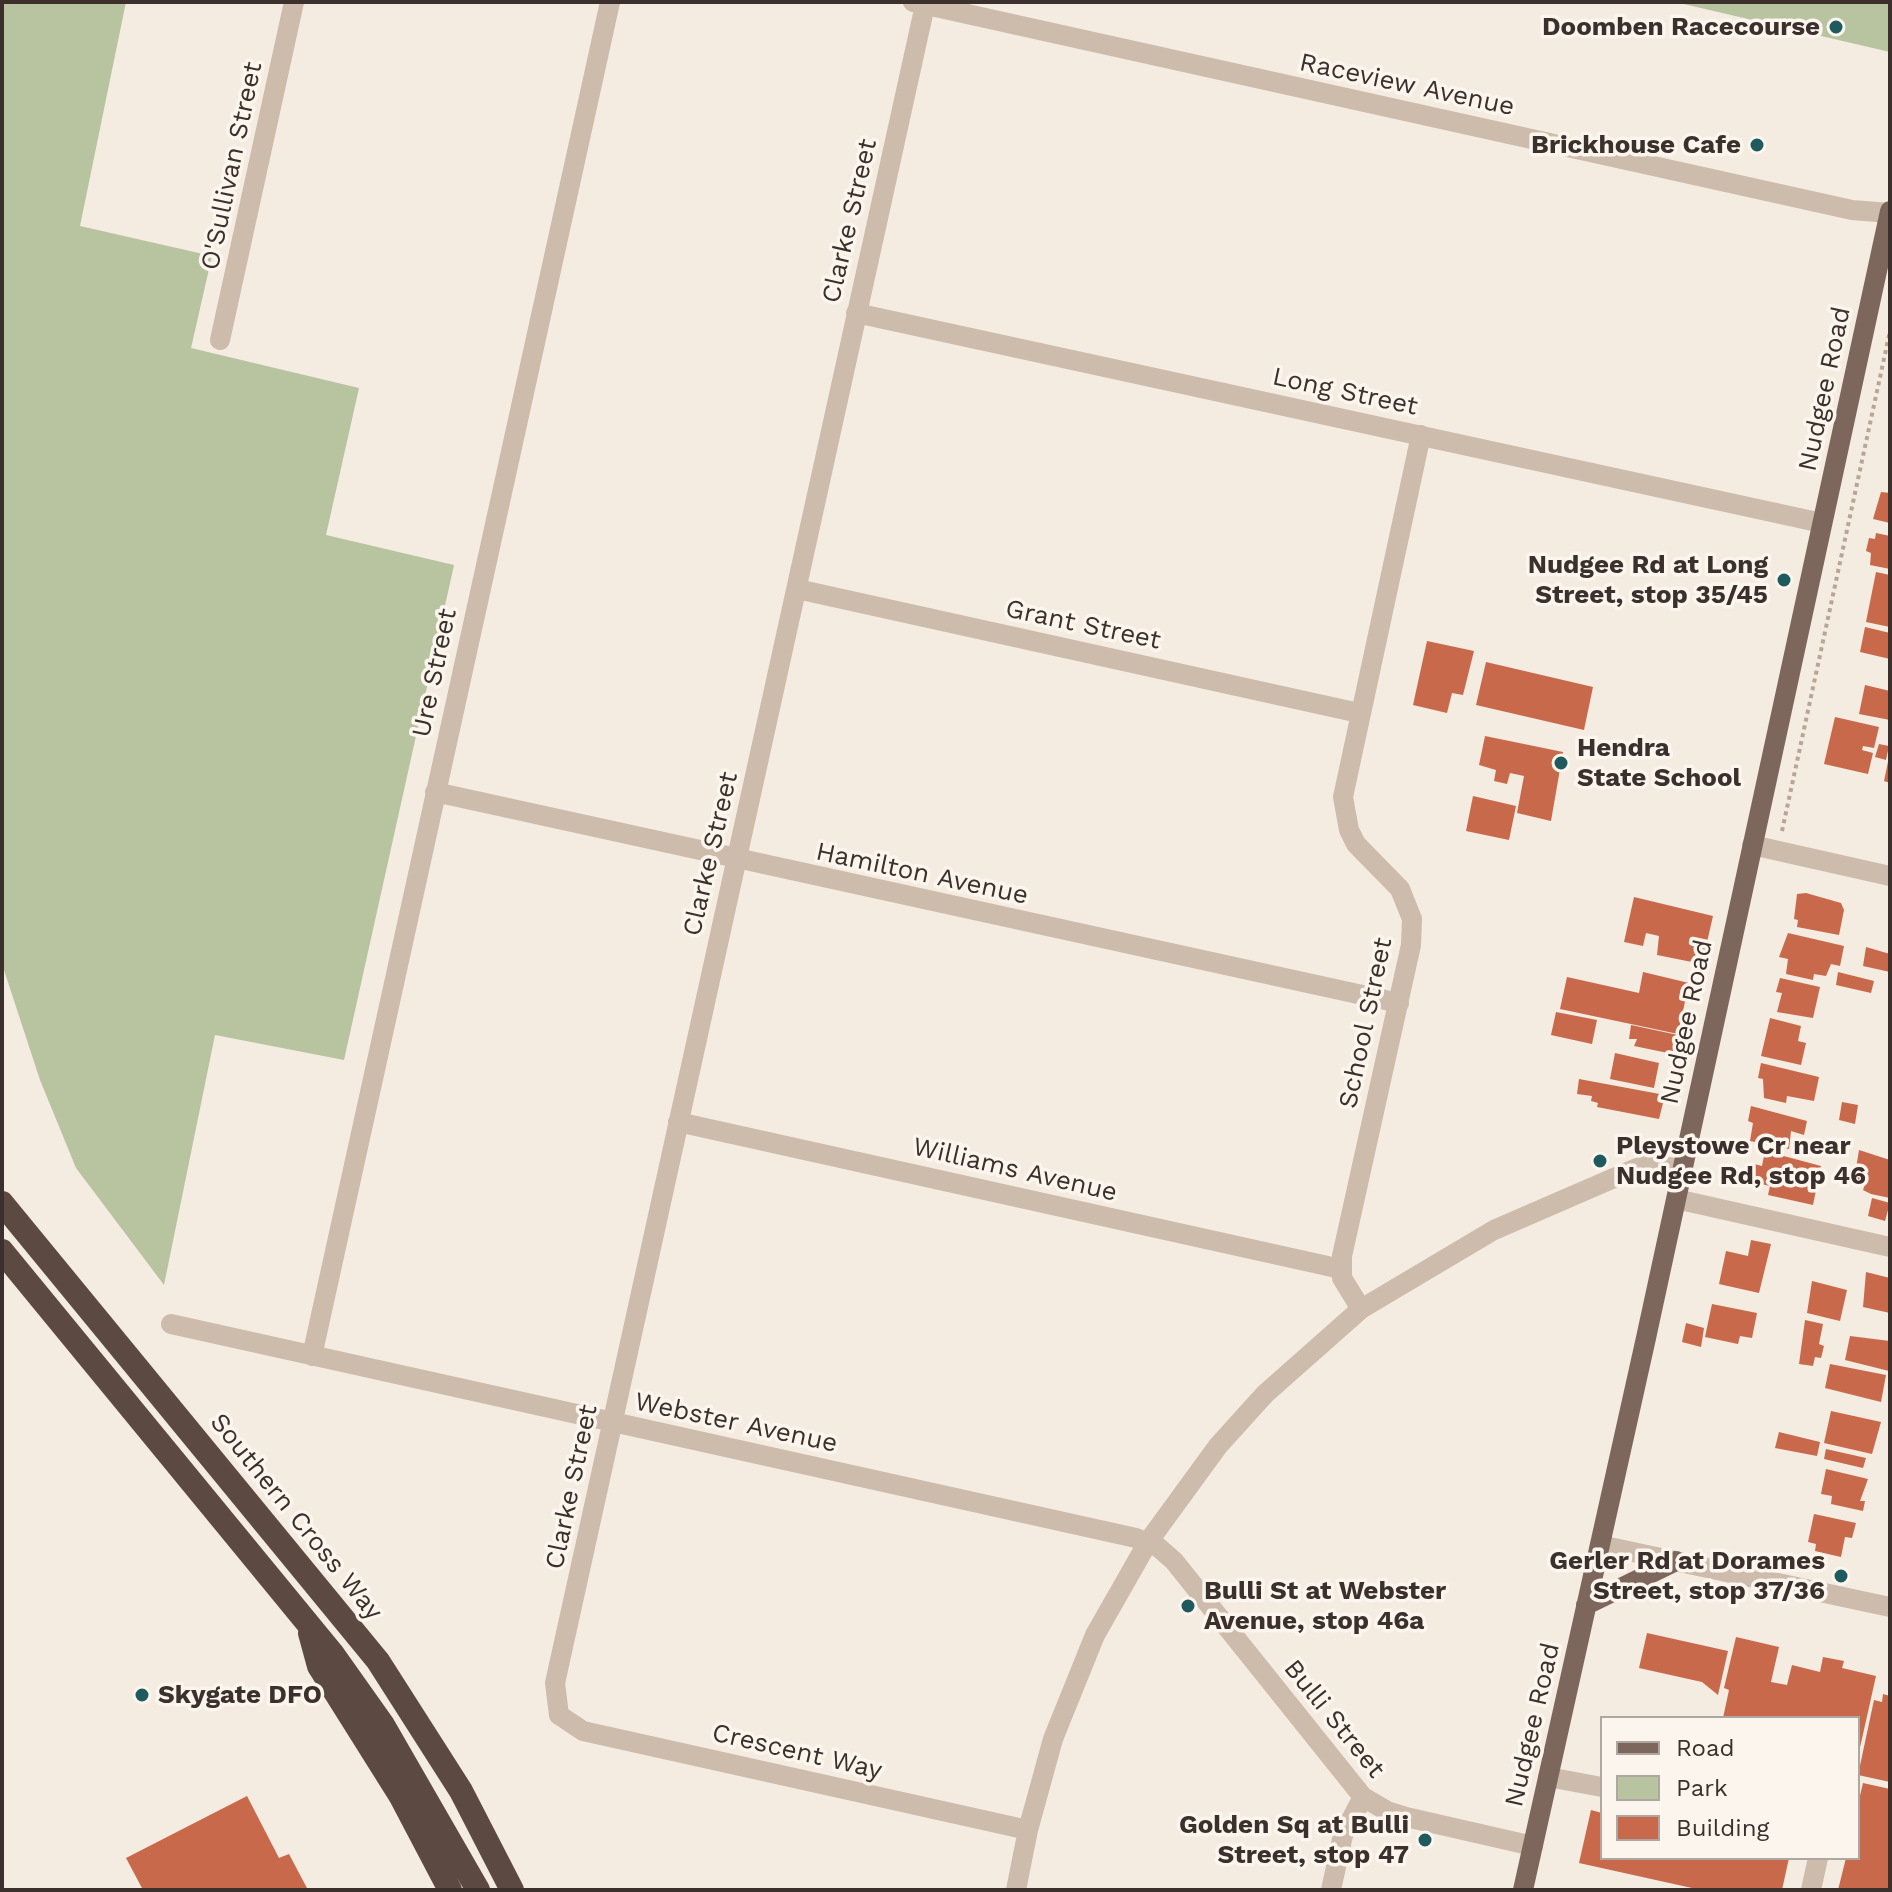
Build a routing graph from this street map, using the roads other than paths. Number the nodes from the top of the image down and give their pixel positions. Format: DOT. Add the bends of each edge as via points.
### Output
graph roads {
  1 [pos="294,2"];
  2 [pos="610,2"];
  3 [pos="919,3"];
  4 [pos="1890,212"];
  5 [pos="856,313"];
  6 [pos="220,340"];
  7 [pos="1421,435"];
  8 [pos="1822,523"];
  9 [pos="797,589"];
  10 [pos="1359,713"];
  11 [pos="435,792"];
  12 [pos="1752,845"];
  13 [pos="736,859"];
  14 [pos="1890,876"];
  15 [pos="1399,1003"];
  16 [pos="678,1122"];
  17 [pos="1682,1169"];
  18 [pos="1676,1199"];
  19 [pos="2,1203"];
  20 [pos="1890,1247"];
  21 [pos="2,1251"];
  22 [pos="1341,1269"];
  23 [pos="1361,1309"];
  24 [pos="171,1324"];
  25 [pos="312,1356"];
  26 [pos="612,1422"];
  27 [pos="1148,1542"];
  28 [pos="1600,1545"];
  29 [pos="1676,1561"];
  30 [pos="1889,1603"];
  31 [pos="1586,1605"];
  32 [pos="307,1623"];
  33 [pos="559,1715"];
  34 [pos="1548,1777"];
  35 [pos="1600,1787"];
  36 [pos="1363,1797"];
  37 [pos="1028,1830"];
  38 [pos="1533,1846"];
  39 [pos="1818,1860"];
  40 [pos="450,1890"];
  41 [pos="478,1890"];
  42 [pos="512,1890"];
  43 [pos="1016,1890"];
  44 [pos="1331,1890"];
  45 [pos="1523,1890"];
  46 [pos="1811,1890"];
  1 -- 6 [label="street, O'Sullivan Street"];
  2 -- 11 [label="street, Ure Street"];
  3 -- 4 [label="street, Raceview Avenue" via="1852,210"];
  3 -- 5 [label="street, Clarke Street"];
  4 -- 8 [label="main road, Nudgee Road"];
  5 -- 7 [label="street, Long Street"];
  5 -- 9 [label="street, Clarke Street"];
  7 -- 8 [label="street, Long Street"];
  7 -- 10 [label="street, School Street"];
  8 -- 12 [label="main road, Nudgee Road"];
  9 -- 10 [label="street, Grant Street"];
  9 -- 13 [label="street, Clarke Street"];
  10 -- 15 [label="street, School Street" via="1345,779 1344,814 1356,844 1396,884 1409,906 1412,931"];
  11 -- 13 [label="street, Hamilton Avenue"];
  11 -- 25 [label="street, Ure Street"];
  12 -- 14 [label="street"];
  12 -- 17 [label="main road, Nudgee Road"];
  13 -- 15 [label="street, Hamilton Avenue"];
  13 -- 16 [label="street, Clarke Street"];
  15 -- 22 [label="street, School Street"];
  16 -- 22 [label="street, Williams Avenue"];
  16 -- 26 [label="street, Clarke Street"];
  17 -- 18 [label="main road, Nudgee Road"];
  17 -- 23 [label="street" via="1651,1164 1564,1197 1494,1230"];
  18 -- 20 [label="street"];
  18 -- 28 [label="main road, Nudgee Road"];
  19 -- 42 [label="highway, Southern Cross Way" via="378,1661 461,1791"];
  21 -- 32 [label="highway"];
  22 -- 23 [label="street" via="1347,1290"];
  23 -- 27 [label="street" via="1265,1394 1218,1446"];
  24 -- 25 [label="street, Webster Avenue"];
  25 -- 26 [label="street, Webster Avenue"];
  26 -- 27 [label="street, Webster Avenue"];
  26 -- 33 [label="street, Clarke Street" via="555,1683"];
  27 -- 36 [label="street, Bulli Street" via="1174,1561"];
  27 -- 37 [label="street" via="1077,1675"];
  28 -- 29 [label="street"];
  28 -- 31 [label="main road, Nudgee Road"];
  29 -- 30 [label="street"];
  29 -- 31 [label="main road"];
  31 -- 34 [label="main road, Nudgee Road"];
  32 -- 40 [label="highway" via="319,1666 400,1795"];
  32 -- 41 [label="highway" via="383,1725"];
  33 -- 37 [label="street, Crescent Way" via="583,1731"];
  34 -- 35 [label="street"];
  34 -- 38 [label="main road, Nudgee Road"];
  36 -- 38 [label="street, Bulli Street" via="1406,1817"];
  36 -- 44 [label="street" via="1343,1835"];
  37 -- 43 [label="street"];
  38 -- 45 [label="main road, Nudgee Road"];
  39 -- 46 [label="street"];
}
